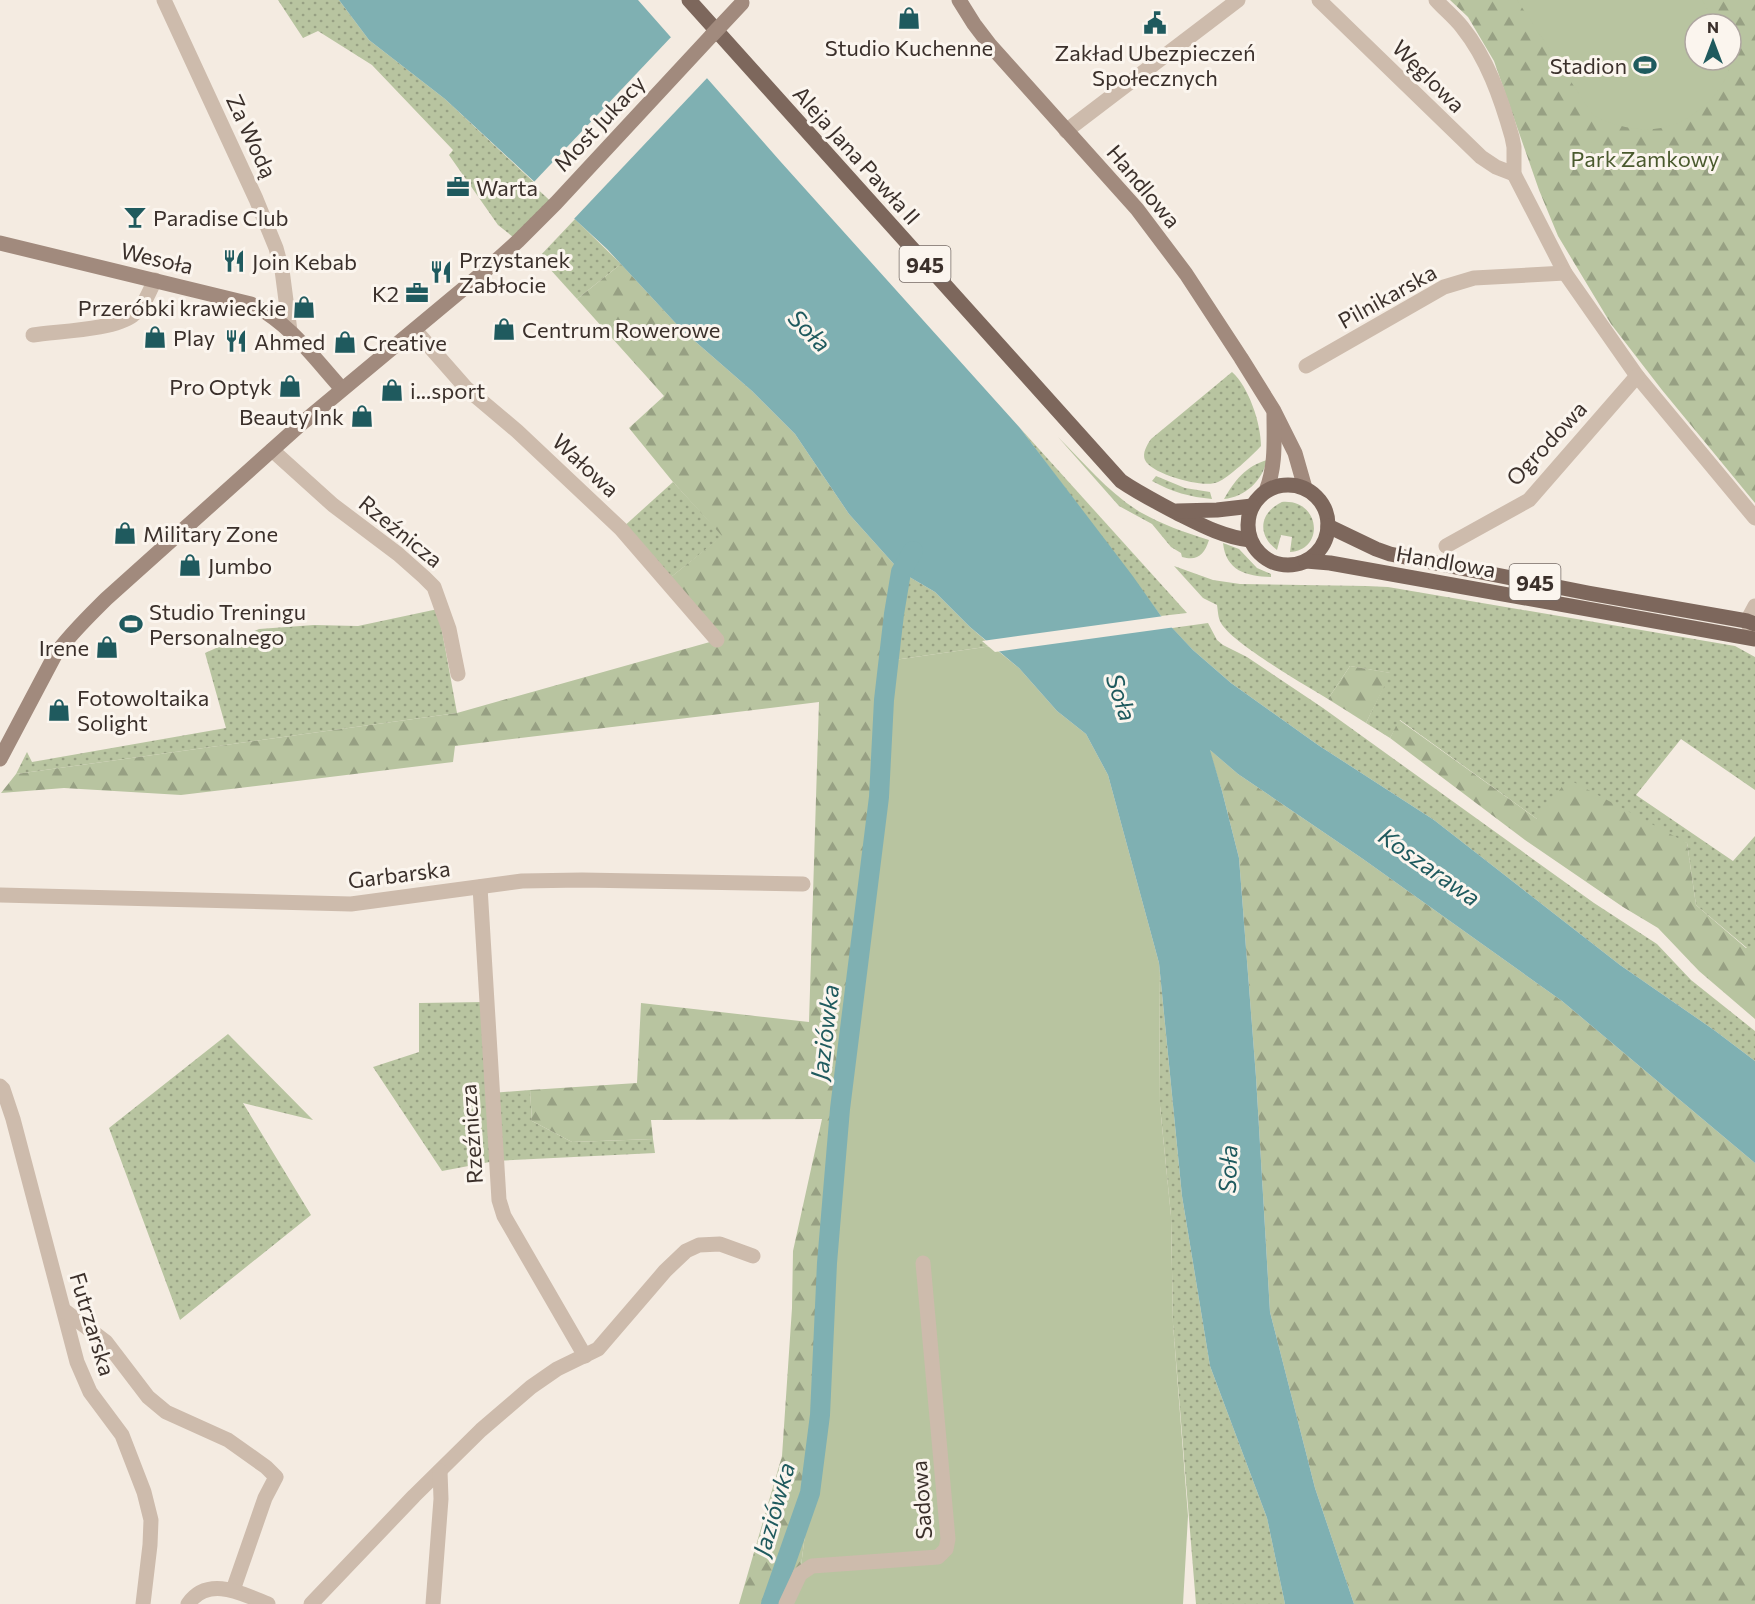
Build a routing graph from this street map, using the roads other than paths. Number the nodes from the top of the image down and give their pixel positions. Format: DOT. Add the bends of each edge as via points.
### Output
graph roads {
  1 [pos="164,0"];
  2 [pos="689,0"];
  3 [pos="1238,0"];
  4 [pos="1319,0"];
  5 [pos="1436,0"];
  6 [pos="743,1"];
  7 [pos="960,1"];
  8 [pos="1066,131"];
  9 [pos="1514,174"];
  10 [pos="0,243"];
  11 [pos="1565,273"];
  12 [pos="155,280"];
  13 [pos="415,330"];
  14 [pos="290,331"];
  15 [pos="33,334"];
  16 [pos="1306,366"];
  17 [pos="1637,376"];
  18 [pos="342,389"];
  19 [pos="1274,411"];
  20 [pos="272,450"];
  21 [pos="1305,488"];
  22 [pos="1266,491"];
  23 [pos="1252,506"];
  24 [pos="1174,511"];
  25 [pos="1755,518"];
  26 [pos="1328,526"];
  27 [pos="1250,540"];
  28 [pos="1446,546"];
  29 [pos="1306,561"];
  30 [pos="1755,606"];
  31 [pos="1751,622"];
  32 [pos="1755,639"];
  33 [pos="717,640"];
  34 [pos="458,674"];
  35 [pos="0,759"];
  36 [pos="803,884"];
  37 [pos="480,887"];
  38 [pos="0,894"];
  39 [pos="0,1086"];
  40 [pos="753,1256"];
  41 [pos="923,1263"];
  42 [pos="65,1311"];
  43 [pos="585,1356"];
  44 [pos="440,1471"];
  45 [pos="233,1590"];
  46 [pos="143,1604"];
  47 [pos="188,1604"];
  48 [pos="268,1604"];
  49 [pos="311,1604"];
  50 [pos="432,1604"];
  51 [pos="786,1604"];
  1 -- 14 [label="street, Za Wodą" via="276,248"];
  2 -- 24 [label="main road, Aleja Jana Pawła II / 945" via="1106,466 1141,495"];
  3 -- 8 [label="street"];
  4 -- 9 [label="street, Węglowa" via="1481,157"];
  5 -- 9 [label="street" via="1461,26 1488,69 1512,137"];
  6 -- 13 [label="street, Most Jukacy, bridge" via="556,203"];
  7 -- 8 [label="street, Handlowa" via="990,45"];
  8 -- 19 [label="street, Handlowa" via="1137,209 1186,274"];
  9 -- 11 [label="street"];
  10 -- 12 [label="street, Wesoła"];
  11 -- 16 [label="street, Pilnikarska" via="1474,278 1444,287"];
  11 -- 17 [label="street"];
  12 -- 14 [label="street, Wesoła" via="251,304"];
  12 -- 15 [label="street" via="144,304 120,322"];
  13 -- 18 [label="street, Most Jukacy"];
  13 -- 33 [label="street, Wałowa" via="466,388 621,530"];
  14 -- 18 [label="street, Wesoła"];
  17 -- 25 [label="street"];
  17 -- 28 [label="street, Ogrodowa" via="1529,500"];
  18 -- 20 [label="street, Most Jukacy"];
  19 -- 21 [label="street, Handlowa" via="1295,453"];
  19 -- 22 [label="street" via="1274,463"];
  20 -- 34 [label="street, Rzeźnicza" via="434,588 449,629"];
  20 -- 35 [label="street, Most Jukacy" via="106,599 66,640 40,680"];
  21 -- 22 [label="main road" via="1278,486"];
  21 -- 26 [label="main road" via="1322,503"];
  22 -- 23 [label="main road"];
  23 -- 24 [label="main road, Aleja Jana Pawła II / 945"];
  23 -- 27 [label="main road"];
  24 -- 27 [label="main road, Aleja Jana Pawła II / 945" via="1215,532"];
  26 -- 29 [label="main road" via="1322,546"];
  26 -- 31 [label="main road, Handlowa / 945" via="1390,554"];
  27 -- 29 [label="main road, 945" via="1257,551 1280,565"];
  29 -- 32 [label="main road, Handlowa / 945"];
  30 -- 31 [label="street"];
  31 -- 32 [label="street"];
  36 -- 37 [label="street, Garbarska" via="582,880 522,881"];
  37 -- 38 [label="street, Garbarska" via="351,904"];
  37 -- 43 [label="street, Rzeźnicza" via="499,1200 504,1216"];
  39 -- 42 [label="street, Futrzarska" via="13,1119"];
  40 -- 43 [label="street" via="720,1244 699,1245 686,1251 598,1349"];
  41 -- 51 [label="street, Sadowa" via="946,1549 938,1557 812,1566 800,1574"];
  42 -- 45 [label="street" via="106,1342 148,1397 166,1412 228,1440 276,1477"];
  42 -- 46 [label="street, Futrzarska" via="73,1348 90,1392 122,1435 144,1492 151,1520"];
  43 -- 44 [label="street" via="531,1387"];
  44 -- 49 [label="street"];
  44 -- 50 [label="street"];
  45 -- 47 [label="street" via="214,1588 200,1592"];
  45 -- 48 [label="street"];
}
